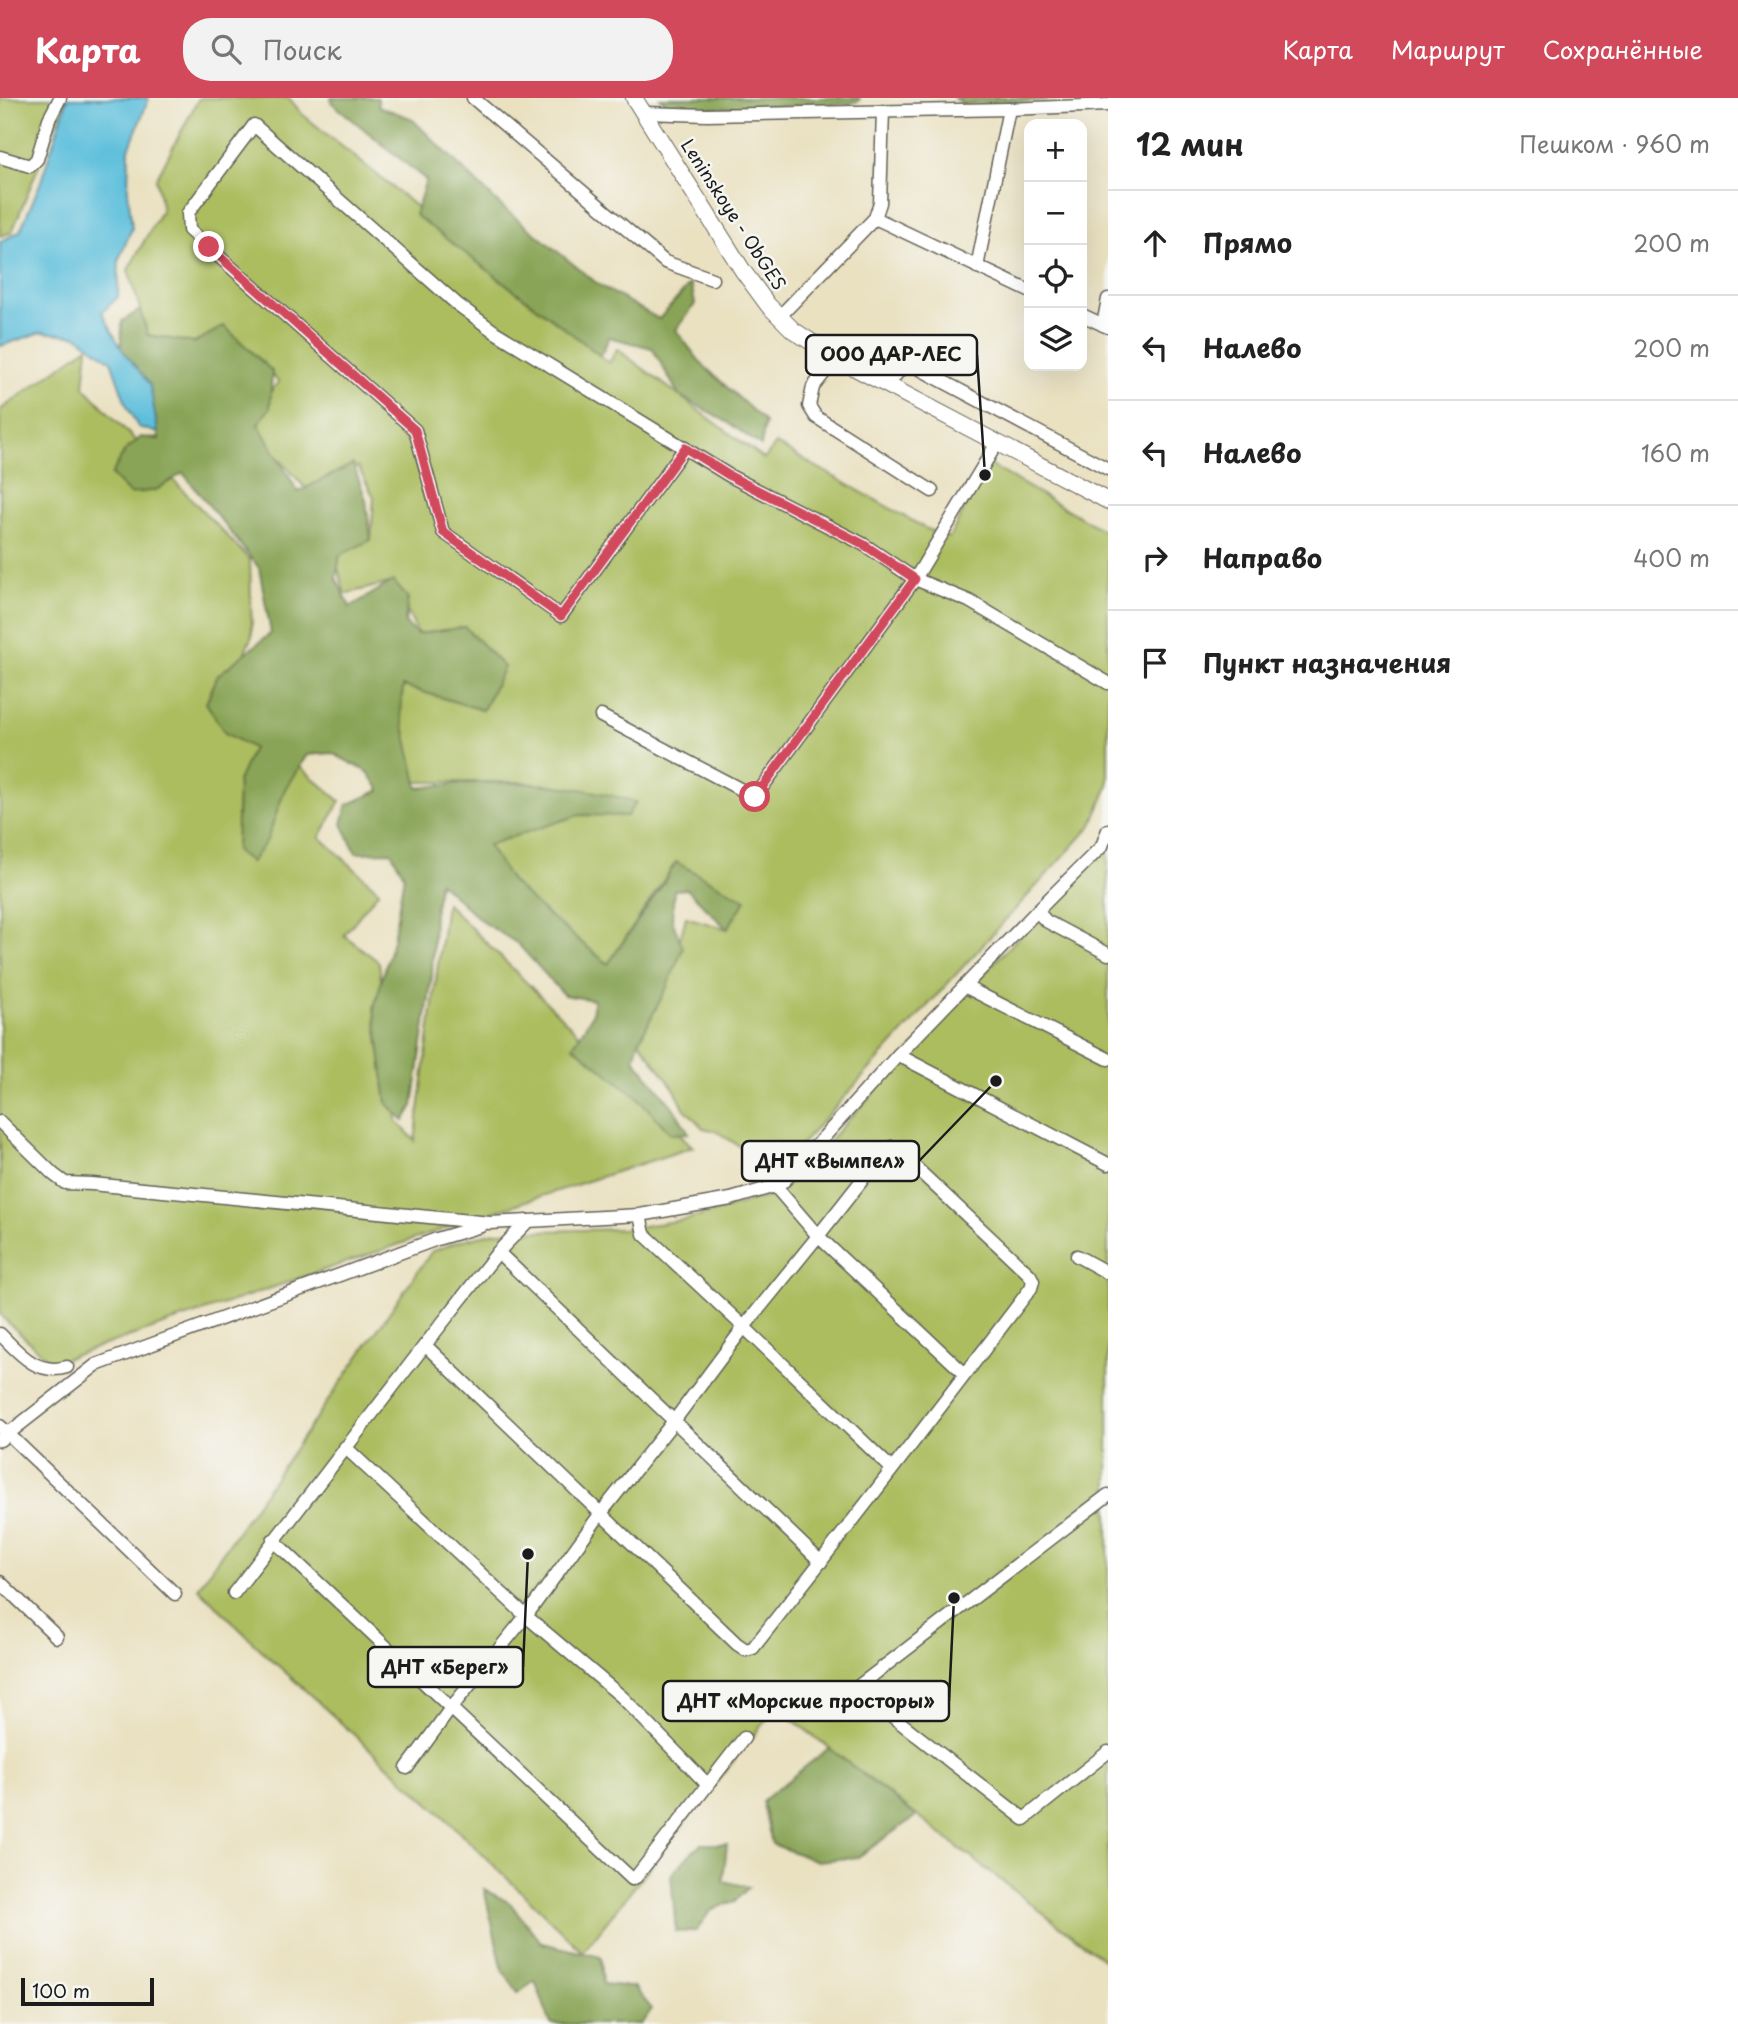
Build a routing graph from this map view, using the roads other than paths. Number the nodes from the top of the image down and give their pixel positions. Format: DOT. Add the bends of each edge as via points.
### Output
graph roads {
  1 [pos="60,98"];
  2 [pos="473,98"];
  3 [pos="634,98"];
  4 [pos="1108,105"];
  5 [pos="1009,109"];
  6 [pos="883,111"];
  7 [pos="644,113"];
  8 [pos="0,157"];
  9 [pos="875,218"];
  10 [pos="977,267"];
  11 [pos="712,279"];
  12 [pos="1024,289"];
  13 [pos="1108,299"];
  14 [pos="779,317"];
  15 [pos="1087,317"];
  16 [pos="1105,326"];
  17 [pos="836,358"];
  18 [pos="888,385"];
  19 [pos="997,443"];
  20 [pos="685,448"];
  21 [pos="1108,469"];
  22 [pos="932,491"];
  23 [pos="1108,501"];
  24 [pos="915,579"];
  25 [pos="1108,683"];
  26 [pos="601,716"];
  27 [pos="1108,830"];
  28 [pos="1105,848"];
  29 [pos="1037,911"];
  30 [pos="1108,954"];
  31 [pos="964,986"];
  32 [pos="898,1055"];
  33 [pos="1108,1059"];
  34 [pos="0,1122"];
  35 [pos="1108,1164"];
  36 [pos="775,1186"];
  37 [pos="640,1215"];
  38 [pos="528,1221"];
  39 [pos="490,1223"];
  40 [pos="818,1236"];
  41 [pos="498,1252"];
  42 [pos="1077,1256"];
  43 [pos="1108,1273"];
  44 [pos="744,1326"];
  45 [pos="0,1334"];
  46 [pos="425,1345"];
  47 [pos="67,1367"];
  48 [pos="965,1374"];
  49 [pos="674,1421"];
  50 [pos="2,1433"];
  51 [pos="345,1447"];
  52 [pos="892,1469"];
  53 [pos="1108,1495"];
  54 [pos="601,1513"];
  55 [pos="273,1540"];
  56 [pos="821,1562"];
  57 [pos="0,1582"];
  58 [pos="234,1593"];
  59 [pos="175,1594"];
  60 [pos="526,1616"];
  61 [pos="57,1637"];
  62 [pos="451,1708"];
  63 [pos="744,1738"];
  64 [pos="1108,1752"];
  65 [pos="407,1768"];
  66 [pos="707,1784"];
  1 -- 8 [label="street" via="37,159 30,166"];
  2 -- 11 [label="street" via="665,262"];
  3 -- 7 [label="main road, Leninskoye - ObGES"];
  4 -- 5 [label="street"];
  5 -- 6 [label="street"];
  5 -- 10 [label="street"];
  6 -- 7 [label="street"];
  6 -- 9 [label="street" via="881,192"];
  7 -- 14 [label="main road, Leninskoye - ObGES" via="743,271"];
  9 -- 10 [label="street"];
  9 -- 14 [label="street"];
  10 -- 12 [label="street"];
  13 -- 16 [label="street"];
  14 -- 17 [label="main road, Leninskoye - ObGES"];
  15 -- 16 [label="street"];
  17 -- 18 [label="main road, Leninskoye - ObGES"];
  17 -- 22 [label="street" via="813,387 809,406 816,417"];
  18 -- 19 [label="main road, Leninskoye - ObGES"];
  18 -- 21 [label="street" via="903,368 914,366"];
  19 -- 23 [label="main road, Leninskoye - ObGES"];
  19 -- 24 [label="street"];
  20 -- 20 [label="street" via="466,311 254,125 188,213 189,230 415,430 443,532 561,616"];
  20 -- 24 [label="street" via="863,544"];
  24 -- 25 [label="street" via="969,601"];
  24 -- 26 [label="street" via="755,797"];
  27 -- 28 [label="street"];
  28 -- 29 [label="street"];
  29 -- 30 [label="street" via="1046,921"];
  29 -- 31 [label="street"];
  31 -- 32 [label="street"];
  31 -- 33 [label="street"];
  32 -- 35 [label="street"];
  32 -- 36 [label="street"];
  34 -- 39 [label="street" via="65,1183"];
  36 -- 37 [label="street"];
  36 -- 40 [label="street"];
  37 -- 38 [label="street"];
  37 -- 44 [label="street" via="644,1234"];
  38 -- 39 [label="street"];
  38 -- 41 [label="street"];
  39 -- 50 [label="street" via="96,1365"];
  40 -- 44 [label="street"];
  40 -- 48 [label="street"];
  40 -- 48 [label="street" via="881,1156 892,1147 898,1151 1033,1281"];
  41 -- 46 [label="street"];
  41 -- 49 [label="street"];
  42 -- 43 [label="street"];
  44 -- 49 [label="street"];
  44 -- 52 [label="street"];
  45 -- 47 [label="street" via="30,1364 57,1370"];
  46 -- 51 [label="street"];
  46 -- 54 [label="street"];
  48 -- 52 [label="street"];
  49 -- 54 [label="street"];
  49 -- 56 [label="street"];
  50 -- 59 [label="street"];
  51 -- 55 [label="street"];
  51 -- 60 [label="street"];
  52 -- 56 [label="street"];
  53 -- 64 [label="street" via="856,1688 1024,1819"];
  54 -- 56 [label="street" via="746,1650 753,1648"];
  54 -- 60 [label="street"];
  55 -- 58 [label="street"];
  55 -- 62 [label="street"];
  57 -- 61 [label="street"];
  60 -- 62 [label="street"];
  60 -- 66 [label="street" via="622,1697"];
  62 -- 65 [label="street"];
  62 -- 66 [label="street" via="632,1879"];
  63 -- 66 [label="street"];
}
